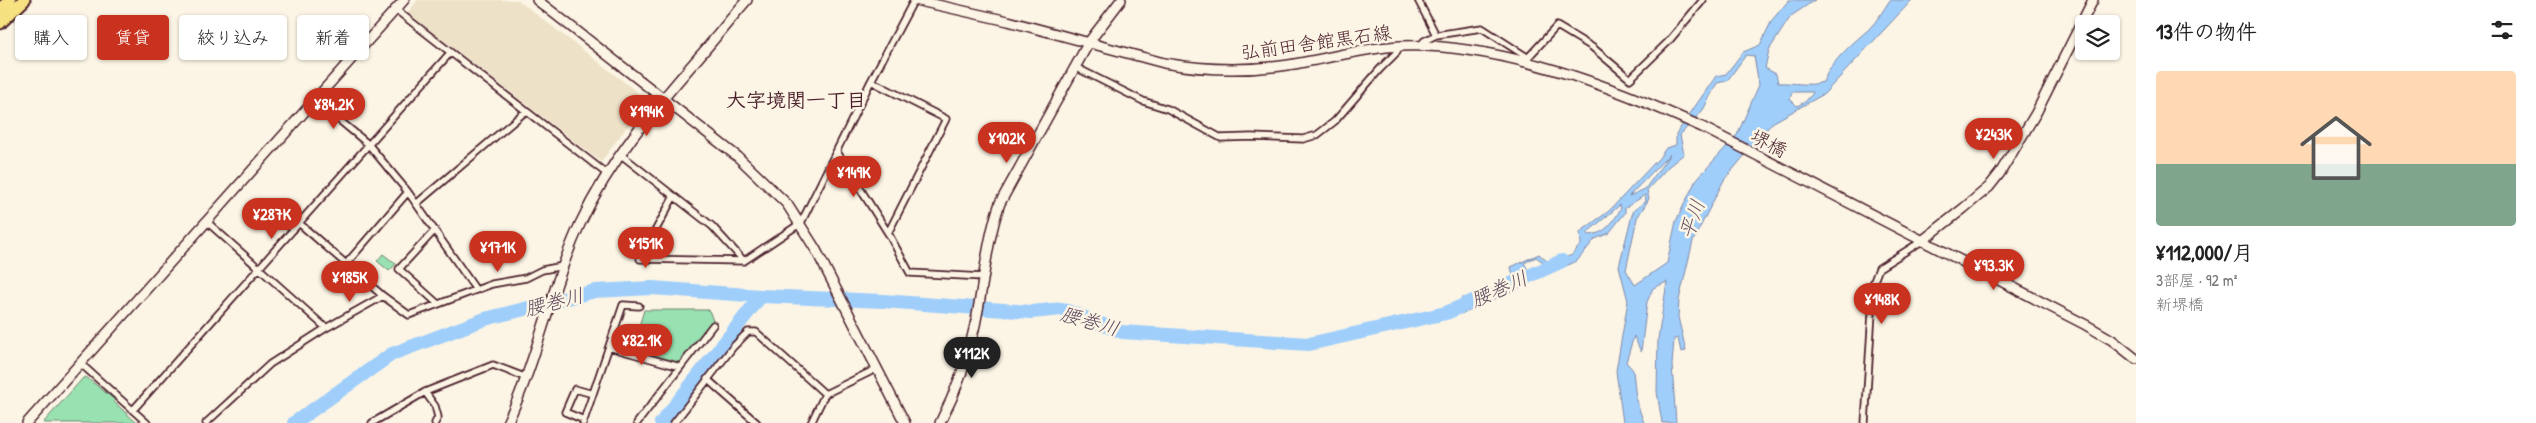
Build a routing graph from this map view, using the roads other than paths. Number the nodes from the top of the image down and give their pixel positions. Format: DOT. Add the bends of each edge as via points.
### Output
graph roads {
  1 [pos="10,0"];
  2 [pos="24,0"];
  3 [pos="404,0"];
  4 [pos="537,0"];
  5 [pos="747,0"];
  6 [pos="914,0"];
  7 [pos="1122,0"];
  8 [pos="1418,0"];
  9 [pos="1703,0"];
  10 [pos="2093,0"];
  11 [pos="0,9"];
  12 [pos="395,9"];
  13 [pos="0,23"];
  14 [pos="1436,35"];
  15 [pos="1089,42"];
  16 [pos="1400,46"];
  17 [pos="1420,46"];
  18 [pos="450,53"];
  19 [pos="1525,60"];
  20 [pos="1075,67"];
  21 [pos="870,82"];
  22 [pos="662,98"];
  23 [pos="314,99"];
  24 [pos="1661,109"];
  25 [pos="526,111"];
  26 [pos="368,144"];
  27 [pos="837,152"];
  28 [pos="620,154"];
  29 [pos="607,174"];
  30 [pos="408,192"];
  31 [pos="674,196"];
  32 [pos="416,204"];
  33 [pos="206,220"];
  34 [pos="300,224"];
  35 [pos="801,224"];
  36 [pos="434,230"];
  37 [pos="888,233"];
  38 [pos="1922,241"];
  39 [pos="744,262"];
  40 [pos="346,264"];
  41 [pos="563,266"];
  42 [pos="259,270"];
  43 [pos="983,277"];
  44 [pos="476,290"];
  45 [pos="383,296"];
  46 [pos="438,304"];
  47 [pos="639,306"];
  48 [pos="713,325"];
  49 [pos="326,328"];
  50 [pos="609,346"];
  51 [pos="2136,359"];
  52 [pos="80,363"];
  53 [pos="680,367"];
  54 [pos="876,369"];
  55 [pos="527,378"];
  56 [pos="707,379"];
  57 [pos="425,392"];
  58 [pos="593,394"];
  59 [pos="825,394"];
  60 [pos="133,410"];
  61 [pos="583,422"];
  62 [pos="27,423"];
  63 [pos="147,423"];
  64 [pos="206,423"];
  65 [pos="372,423"];
  66 [pos="435,423"];
  67 [pos="507,423"];
  68 [pos="637,423"];
  69 [pos="674,423"];
  70 [pos="757,423"];
  71 [pos="811,423"];
  72 [pos="905,423"];
  73 [pos="940,423"];
  74 [pos="1865,423"];
  1 -- 11 [label="highway"];
  2 -- 13 [label="highway"];
  3 -- 12 [label="street"];
  4 -- 22 [label="street"];
  5 -- 22 [label="street"];
  6 -- 15 [label="street, 弘前田舎館黒石線"];
  6 -- 21 [label="street"];
  7 -- 15 [label="street"];
  8 -- 14 [label="street"];
  9 -- 19 [label="street" via="1668,42 1630,79 1592,47 1558,26"];
  10 -- 38 [label="street" via="2036,113 2000,173 1989,187"];
  12 -- 18 [label="street"];
  12 -- 23 [label="street"];
  14 -- 17 [label="street"];
  14 -- 19 [label="street" via="1482,28"];
  15 -- 16 [label="street, 弘前田舎館黒石線" via="1164,63 1210,70 1282,66"];
  15 -- 20 [label="street"];
  16 -- 17 [label="street, 弘前田舎館黒石線"];
  16 -- 20 [label="street" via="1335,121 1317,135 1295,139 1221,138 1168,109 1143,101"];
  17 -- 19 [label="street, 弘前田舎館黒石線"];
  18 -- 25 [label="street"];
  18 -- 26 [label="street"];
  19 -- 24 [label="street, 弘前田舎館黒石線"];
  20 -- 43 [label="street" via="1000,203 990,231"];
  21 -- 27 [label="street"];
  21 -- 37 [label="street" via="946,119"];
  22 -- 28 [label="street"];
  22 -- 35 [label="street" via="764,179"];
  23 -- 26 [label="street"];
  23 -- 33 [label="street"];
  24 -- 38 [label="street, 堺橋"];
  25 -- 29 [label="street"];
  25 -- 32 [label="street"];
  26 -- 30 [label="street"];
  26 -- 34 [label="street"];
  27 -- 35 [label="street"];
  27 -- 37 [label="street"];
  28 -- 29 [label="street"];
  28 -- 31 [label="street"];
  29 -- 41 [label="street" via="580,224"];
  30 -- 32 [label="street"];
  30 -- 40 [label="street"];
  31 -- 39 [label="street" via="712,226"];
  31 -- 39 [label="street" via="640,259"];
  32 -- 36 [label="street"];
  33 -- 42 [label="street"];
  33 -- 52 [label="street"];
  34 -- 40 [label="street"];
  34 -- 42 [label="street"];
  35 -- 39 [label="street"];
  35 -- 54 [label="street"];
  36 -- 44 [label="street"];
  36 -- 46 [label="street" via="399,269"];
  37 -- 43 [label="street" via="910,273"];
  38 -- 51 [label="street" via="2086,325"];
  38 -- 74 [label="street" via="1879,268 1874,281"];
  40 -- 45 [label="street"];
  41 -- 44 [label="street"];
  41 -- 55 [label="street"];
  42 -- 49 [label="street"];
  42 -- 60 [label="street"];
  43 -- 73 [label="street" via="966,362"];
  44 -- 46 [label="street"];
  45 -- 46 [label="street" via="409,315"];
  45 -- 49 [label="street"];
  47 -- 50 [label="street" via="623,305"];
  48 -- 53 [label="street"];
  49 -- 64 [label="street" via="270,364"];
  50 -- 53 [label="street"];
  50 -- 58 [label="street"];
  52 -- 60 [label="street"];
  52 -- 62 [label="street"];
  53 -- 68 [label="street"];
  54 -- 59 [label="street"];
  54 -- 72 [label="street"];
  55 -- 57 [label="street" via="493,365"];
  55 -- 67 [label="street"];
  56 -- 59 [label="street" via="742,337 748,332 756,332"];
  56 -- 69 [label="street"];
  56 -- 70 [label="street"];
  57 -- 65 [label="street"];
  57 -- 66 [label="street" via="438,417"];
  58 -- 61 [label="street"];
  58 -- 61 [label="street" via="575,389 565,412"];
  59 -- 71 [label="street"];
  60 -- 63 [label="street"];
}
